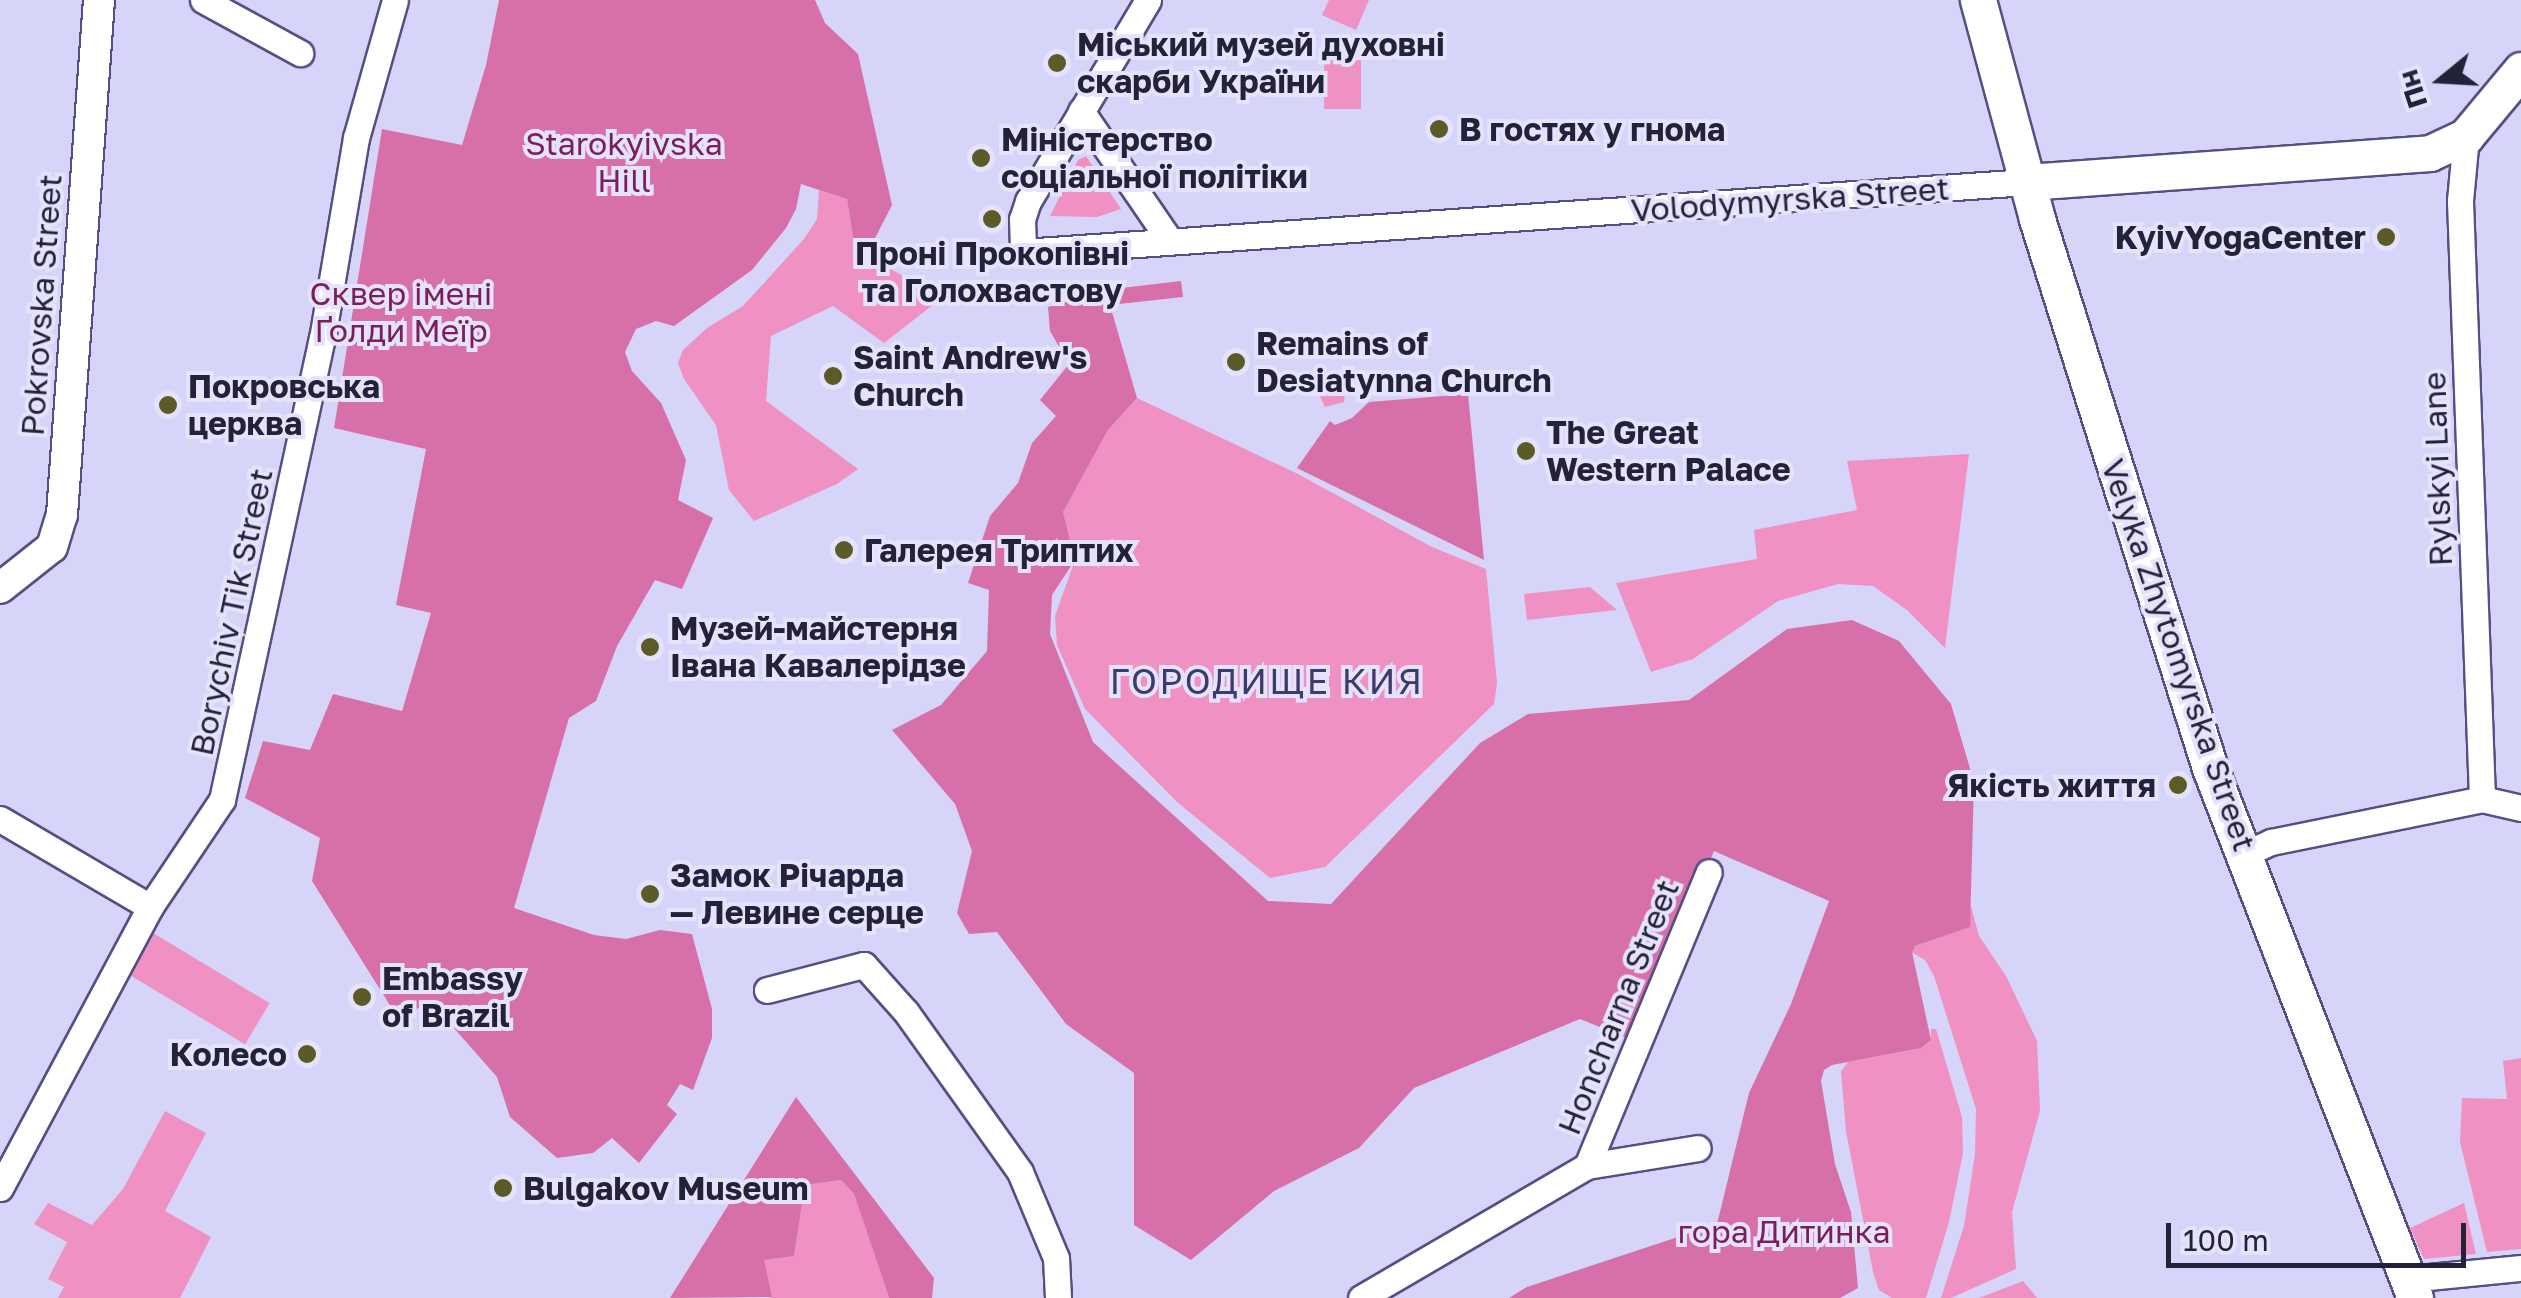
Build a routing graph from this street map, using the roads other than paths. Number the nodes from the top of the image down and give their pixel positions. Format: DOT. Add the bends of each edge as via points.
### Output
graph roads {
  1 [pos="99,0"];
  2 [pos="203,0"];
  3 [pos="395,0"];
  4 [pos="1148,0"];
  5 [pos="1978,0"];
  6 [pos="300,52"];
  7 [pos="2521,70"];
  8 [pos="1081,110"];
  9 [pos="2466,136"];
  10 [pos="2027,182"];
  11 [pos="1170,241"];
  12 [pos="0,588"];
  13 [pos="2482,799"];
  14 [pos="2521,808"];
  15 [pos="0,820"];
  16 [pos="2245,854"];
  17 [pos="1708,872"];
  18 [pos="150,907"];
  19 [pos="767,990"];
  20 [pos="1698,1148"];
  21 [pos="1587,1166"];
  22 [pos="0,1188"];
  23 [pos="2521,1268"];
  24 [pos="2412,1289"];
  25 [pos="1058,1298"];
  26 [pos="1361,1298"];
  1 -- 12 [label="street, Pokrovska Street" via="62,515 52,547"];
  2 -- 6 [label="street"];
  3 -- 18 [label="street, Borychiv Tik Street" via="356,138 318,358 222,800"];
  4 -- 8 [label="street"];
  5 -- 10 [label="main road, Velyka Zhytomyrska Street"];
  7 -- 9 [label="main road, Volodymyrska Street"];
  8 -- 11 [label="street"];
  8 -- 11 [label="street, Volodymyrska Street" via="1028,201 1023,252"];
  9 -- 10 [label="main road, Volodymyrska Street" via="2405,157"];
  9 -- 13 [label="street, Rylskyi Lane" via="2460,202"];
  10 -- 11 [label="street, Volodymyrska Street"];
  10 -- 16 [label="main road, Velyka Zhytomyrska Street" via="2194,720"];
  13 -- 14 [label="street"];
  13 -- 16 [label="street" via="2271,842"];
  15 -- 18 [label="street"];
  16 -- 24 [label="main road, Velyka Zhytomyrska Street"];
  17 -- 21 [label="street, Honcharna Street"];
  18 -- 22 [label="street, Borychiv Tik Street"];
  19 -- 25 [label="street" via="864,964 1020,1172 1056,1258"];
  20 -- 21 [label="street, Honcharna Street"];
  21 -- 26 [label="street, Honcharna Street"];
  23 -- 24 [label="street"];
}
